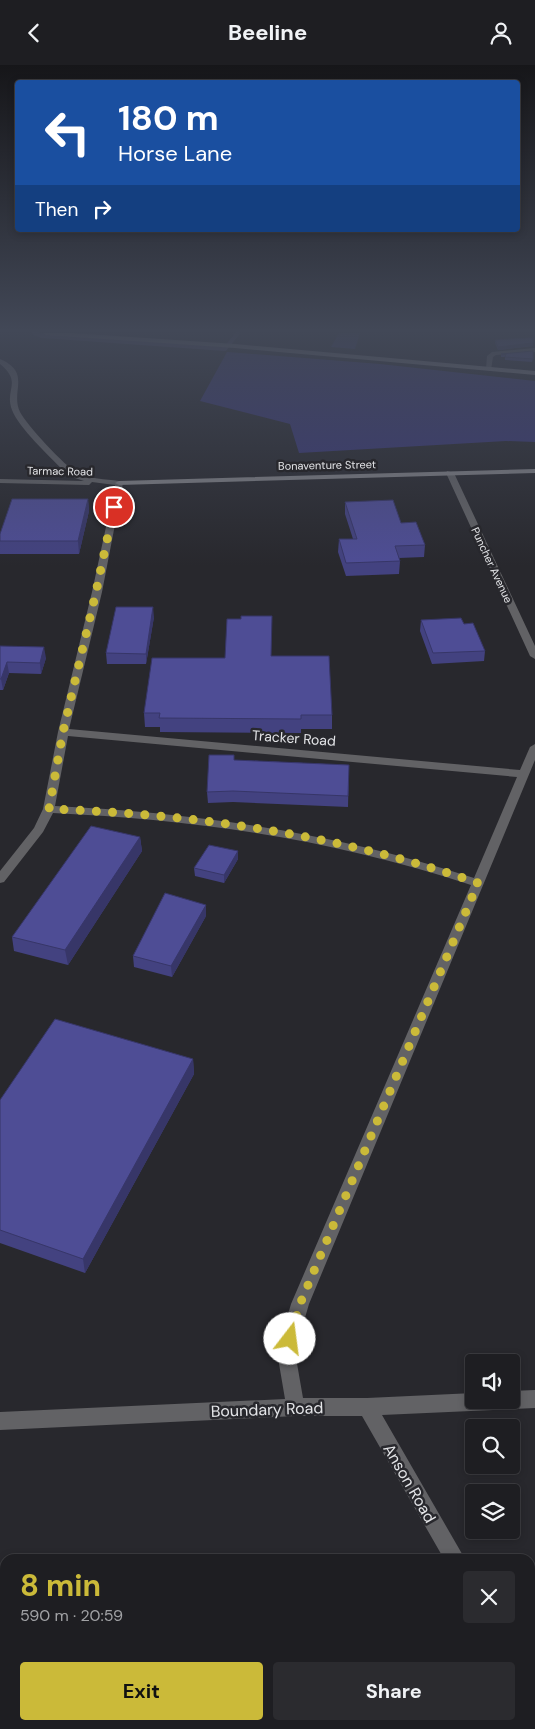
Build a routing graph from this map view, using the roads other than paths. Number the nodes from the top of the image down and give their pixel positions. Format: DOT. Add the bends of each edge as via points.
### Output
graph roads {
  1 [pos="17,411"];
  2 [pos="535,471"];
  3 [pos="450,473"];
  4 [pos="0,481"];
  5 [pos="119,483"];
  6 [pos="535,656"];
  7 [pos="63,732"];
  8 [pos="535,747"];
  9 [pos="522,774"];
  10 [pos="49,809"];
  11 [pos="0,879"];
  12 [pos="478,883"];
  13 [pos="535,1399"];
  14 [pos="296,1407"];
  15 [pos="366,1407"];
  16 [pos="0,1421"];
  17 [pos="453,1554"];
  1 -- 5 [label="street" via="19,418 69,472"];
  2 -- 3 [label="street, Bonaventure Street"];
  3 -- 5 [label="street, Bonaventure Street"];
  3 -- 6 [label="street, Puncher Avenue"];
  4 -- 5 [label="street, Tarmac Road"];
  5 -- 7 [label="street"];
  7 -- 9 [label="street, Tracker Road"];
  7 -- 10 [label="street"];
  8 -- 9 [label="street"];
  9 -- 12 [label="street"];
  10 -- 11 [label="street"];
  10 -- 12 [label="street" via="115,812 260,829 380,854"];
  12 -- 14 [label="street" via="300,1304 286,1352"];
  13 -- 15 [label="street, Boundary Road"];
  14 -- 15 [label="street, Boundary Road"];
  14 -- 16 [label="street, Boundary Road"];
  15 -- 17 [label="street, Anson Road"];
}
